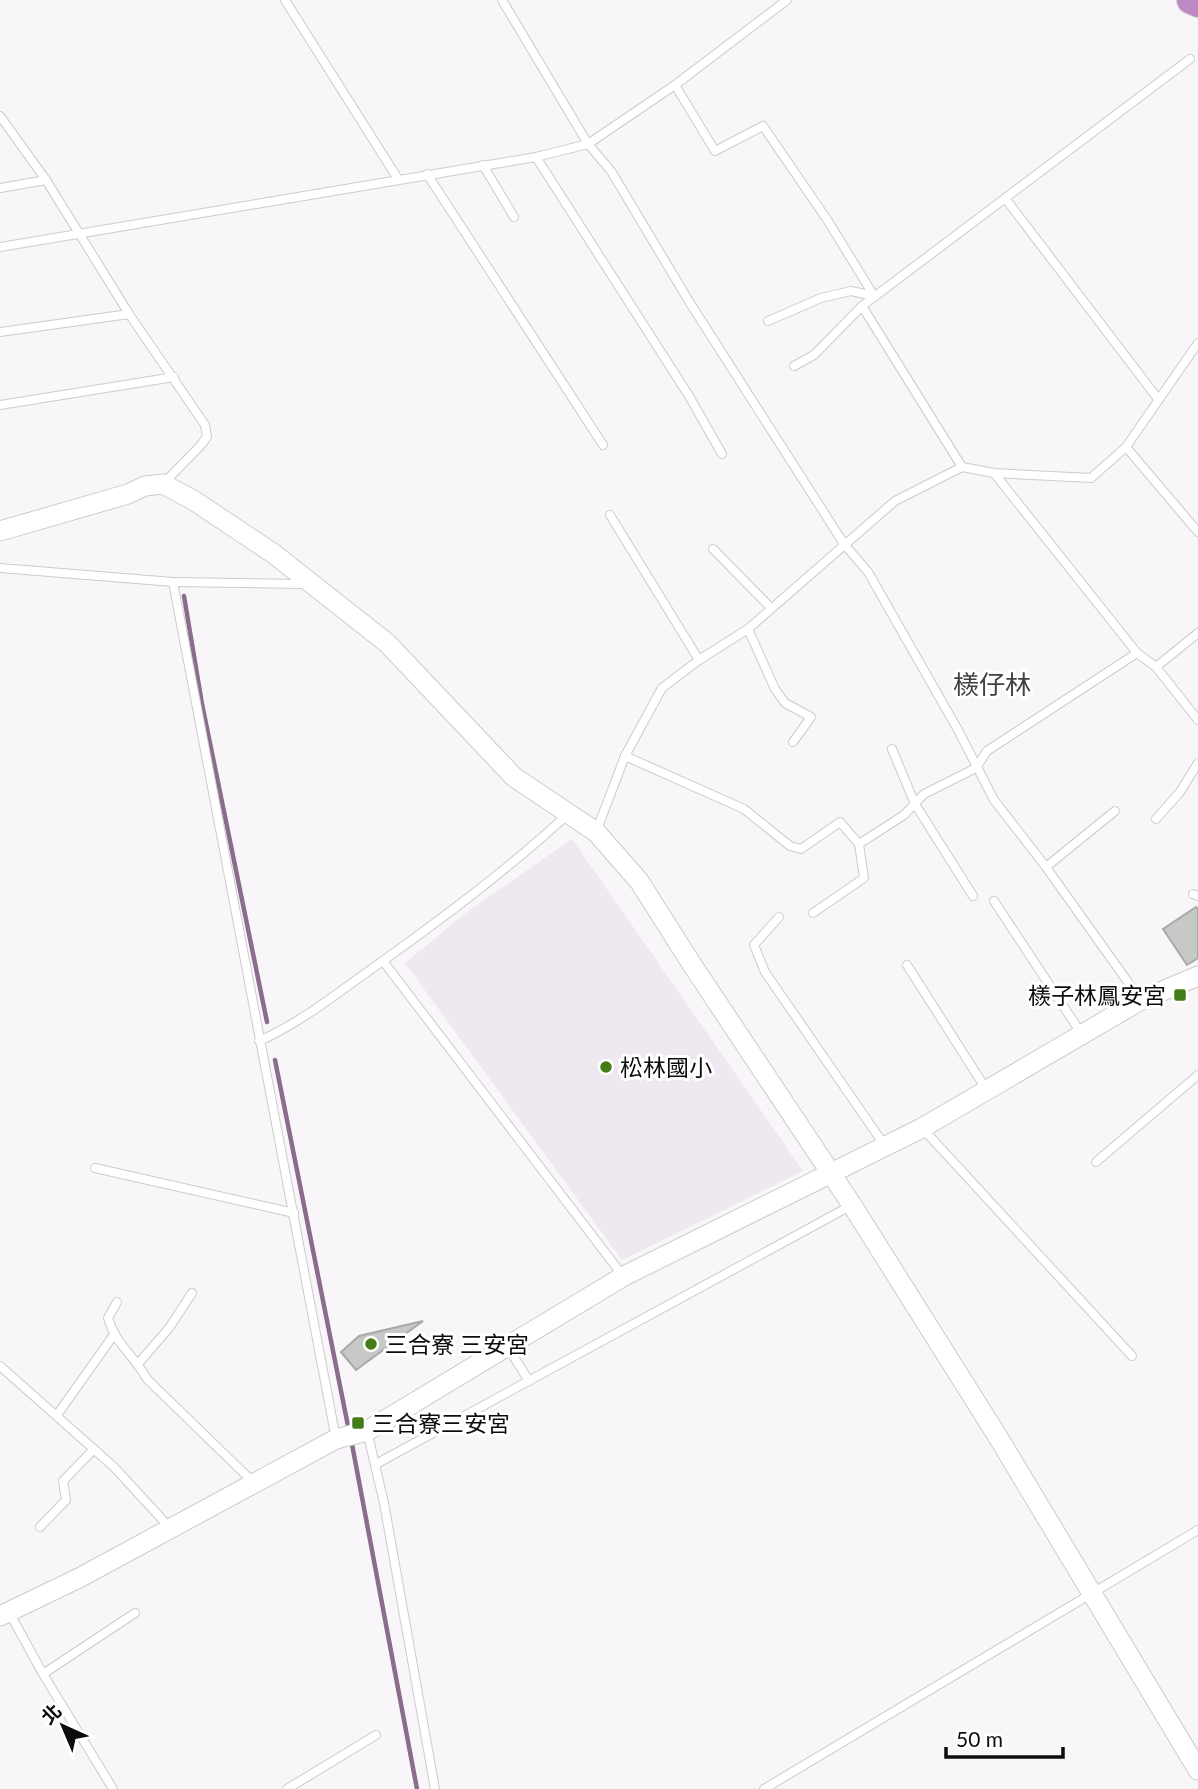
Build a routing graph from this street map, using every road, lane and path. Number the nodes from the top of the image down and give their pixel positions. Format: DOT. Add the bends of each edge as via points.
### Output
graph roads {
  1 [pos="285,0"];
  2 [pos="502,0"];
  3 [pos="787,0"];
  4 [pos="1191,0"];
  5 [pos="1198,3"];
  6 [pos="1190,60"];
  7 [pos="675,85"];
  8 [pos="0,116"];
  9 [pos="3,127"];
  10 [pos="588,144"];
  11 [pos="536,157"];
  12 [pos="483,165"];
  13 [pos="427,174"];
  14 [pos="398,179"];
  15 [pos="46,180"];
  16 [pos="0,188"];
  17 [pos="1005,198"];
  18 [pos="514,217"];
  19 [pos="80,233"];
  20 [pos="0,247"];
  21 [pos="874,296"];
  22 [pos="862,306"];
  23 [pos="129,314"];
  24 [pos="768,321"];
  25 [pos="0,332"];
  26 [pos="1198,343"];
  27 [pos="794,366"];
  28 [pos="174,377"];
  29 [pos="1158,399"];
  30 [pos="0,405"];
  31 [pos="603,445"];
  32 [pos="1126,447"];
  33 [pos="722,454"];
  34 [pos="962,467"];
  35 [pos="994,474"];
  36 [pos="163,484"];
  37 [pos="610,515"];
  38 [pos="0,531"];
  39 [pos="1198,532"];
  40 [pos="844,544"];
  41 [pos="713,549"];
  42 [pos="0,568"];
  43 [pos="173,582"];
  44 [pos="313,584"];
  45 [pos="771,608"];
  46 [pos="748,629"];
  47 [pos="1198,633"];
  48 [pos="1137,653"];
  49 [pos="699,660"];
  50 [pos="1156,667"];
  51 [pos="1198,720"];
  52 [pos="793,742"];
  53 [pos="892,749"];
  54 [pos="625,756"];
  55 [pos="1198,763"];
  56 [pos="976,768"];
  57 [pos="915,804"];
  58 [pos="1115,811"];
  59 [pos="569,813"];
  60 [pos="1156,819"];
  61 [pos="596,832"];
  62 [pos="859,844"];
  63 [pos="1046,867"];
  64 [pos="973,896"];
  65 [pos="994,901"];
  66 [pos="813,913"];
  67 [pos="779,917"];
  68 [pos="383,961"];
  69 [pos="907,965"];
  70 [pos="1198,976"];
  71 [pos="1141,1000"];
  72 [pos="1082,1034"];
  73 [pos="259,1041"];
  74 [pos="1198,1075"];
  75 [pos="987,1092"];
  76 [pos="922,1128"];
  77 [pos="885,1146"];
  78 [pos="1096,1162"];
  79 [pos="95,1168"];
  80 [pos="831,1172"];
  81 [pos="852,1205"];
  82 [pos="294,1213"];
  83 [pos="624,1276"];
  84 [pos="192,1293"];
  85 [pos="117,1302"];
  86 [pos="114,1336"];
  87 [pos="507,1346"];
  88 [pos="1132,1356"];
  89 [pos="138,1364"];
  90 [pos="0,1366"];
  91 [pos="529,1381"];
  92 [pos="57,1415"];
  93 [pos="367,1431"];
  94 [pos="336,1439"];
  95 [pos="94,1449"];
  96 [pos="376,1464"];
  97 [pos="255,1484"];
  98 [pos="40,1527"];
  99 [pos="172,1530"];
  100 [pos="1198,1530"];
  101 [pos="1092,1595"];
  102 [pos="135,1613"];
  103 [pos="4,1614"];
  104 [pos="43,1674"];
  105 [pos="376,1735"];
  106 [pos="1198,1770"];
  107 [pos="113,1789"];
  108 [pos="287,1789"];
  109 [pos="435,1789"];
  110 [pos="764,1789"];
  1 -- 14 [label="lane"];
  2 -- 10 [label="lane"];
  3 -- 7 [label="lane"];
  4 -- 5 [label="highway"];
  6 -- 17 [label="lane"];
  7 -- 10 [label="lane"];
  7 -- 21 [label="lane" via="715,151 763,126"];
  8 -- 9 [label="lane"];
  9 -- 15 [label="lane"];
  10 -- 11 [label="lane"];
  10 -- 40 [label="lane" via="611,172"];
  11 -- 12 [label="lane"];
  11 -- 33 [label="lane"];
  12 -- 13 [label="lane"];
  12 -- 18 [label="lane"];
  13 -- 14 [label="lane"];
  13 -- 31 [label="lane"];
  14 -- 19 [label="lane"];
  15 -- 16 [label="lane"];
  15 -- 19 [label="lane"];
  17 -- 21 [label="lane"];
  17 -- 29 [label="lane"];
  19 -- 20 [label="lane"];
  19 -- 23 [label="lane"];
  21 -- 22 [label="lane"];
  21 -- 24 [label="lane" via="851,291 821,298"];
  22 -- 27 [label="lane" via="814,355"];
  22 -- 34 [label="lane"];
  23 -- 25 [label="lane"];
  23 -- 28 [label="lane"];
  26 -- 29 [label="lane"];
  28 -- 30 [label="lane"];
  28 -- 36 [label="lane" via="205,425 207,437"];
  29 -- 32 [label="lane"];
  32 -- 35 [label="lane" via="1091,478"];
  32 -- 39 [label="lane"];
  34 -- 35 [label="lane"];
  34 -- 40 [label="lane" via="895,501"];
  35 -- 48 [label="lane"];
  36 -- 38 [label="street"];
  36 -- 44 [label="street"];
  37 -- 49 [label="lane"];
  40 -- 45 [label="lane"];
  40 -- 56 [label="lane" via="868,572"];
  41 -- 45 [label="lane"];
  42 -- 43 [label="lane"];
  43 -- 44 [label="lane"];
  43 -- 73 [label="lane"];
  44 -- 59 [label="street" via="398,652 514,777"];
  45 -- 46 [label="lane"];
  46 -- 49 [label="lane"];
  46 -- 52 [label="lane" via="785,703 811,717"];
  47 -- 50 [label="lane"];
  48 -- 50 [label="lane"];
  48 -- 56 [label="lane" via="988,751"];
  49 -- 54 [label="lane" via="662,688"];
  50 -- 51 [label="lane"];
  53 -- 57 [label="lane"];
  54 -- 61 [label="lane"];
  54 -- 62 [label="lane" via="744,809 790,846 800,849 840,822"];
  55 -- 60 [label="lane"];
  56 -- 57 [label="lane" via="924,794"];
  56 -- 63 [label="lane" via="994,800"];
  57 -- 62 [label="lane"];
  57 -- 64 [label="lane"];
  58 -- 63 [label="lane"];
  59 -- 61 [label="street"];
  59 -- 68 [label="lane" via="516,862"];
  61 -- 80 [label="street" via="639,881"];
  62 -- 66 [label="lane" via="864,878"];
  63 -- 71 [label="lane"];
  65 -- 72 [label="lane"];
  67 -- 77 [label="lane" via="754,944 765,972"];
  68 -- 73 [label="lane" via="287,1029"];
  68 -- 83 [label="lane"];
  69 -- 75 [label="lane"];
  70 -- 71 [label="street"];
  71 -- 72 [label="street"];
  72 -- 75 [label="street"];
  73 -- 82 [label="lane"];
  74 -- 78 [label="lane"];
  75 -- 76 [label="street"];
  76 -- 77 [label="street"];
  76 -- 88 [label="lane"];
  77 -- 80 [label="street"];
  79 -- 82 [label="lane"];
  80 -- 81 [label="street"];
  80 -- 83 [label="street"];
  81 -- 91 [label="lane"];
  81 -- 101 [label="street"];
  82 -- 94 [label="lane"];
  83 -- 87 [label="street"];
  84 -- 89 [label="lane"];
  85 -- 86 [label="lane" via="108,1318"];
  86 -- 89 [label="lane"];
  86 -- 92 [label="lane"];
  87 -- 91 [label="lane"];
  87 -- 93 [label="street"];
  89 -- 97 [label="lane" via="147,1379"];
  90 -- 92 [label="lane"];
  91 -- 96 [label="lane"];
  92 -- 95 [label="lane"];
  93 -- 94 [label="street"];
  93 -- 96 [label="lane"];
  94 -- 97 [label="street"];
  95 -- 98 [label="lane" via="63,1480 66,1500"];
  95 -- 99 [label="lane"];
  96 -- 109 [label="lane"];
  97 -- 99 [label="street"];
  99 -- 103 [label="street"];
  100 -- 101 [label="lane"];
  101 -- 106 [label="street"];
  101 -- 110 [label="lane"];
  102 -- 104 [label="lane"];
  103 -- 104 [label="lane"];
  104 -- 107 [label="lane"];
  105 -- 108 [label="lane"];
}
